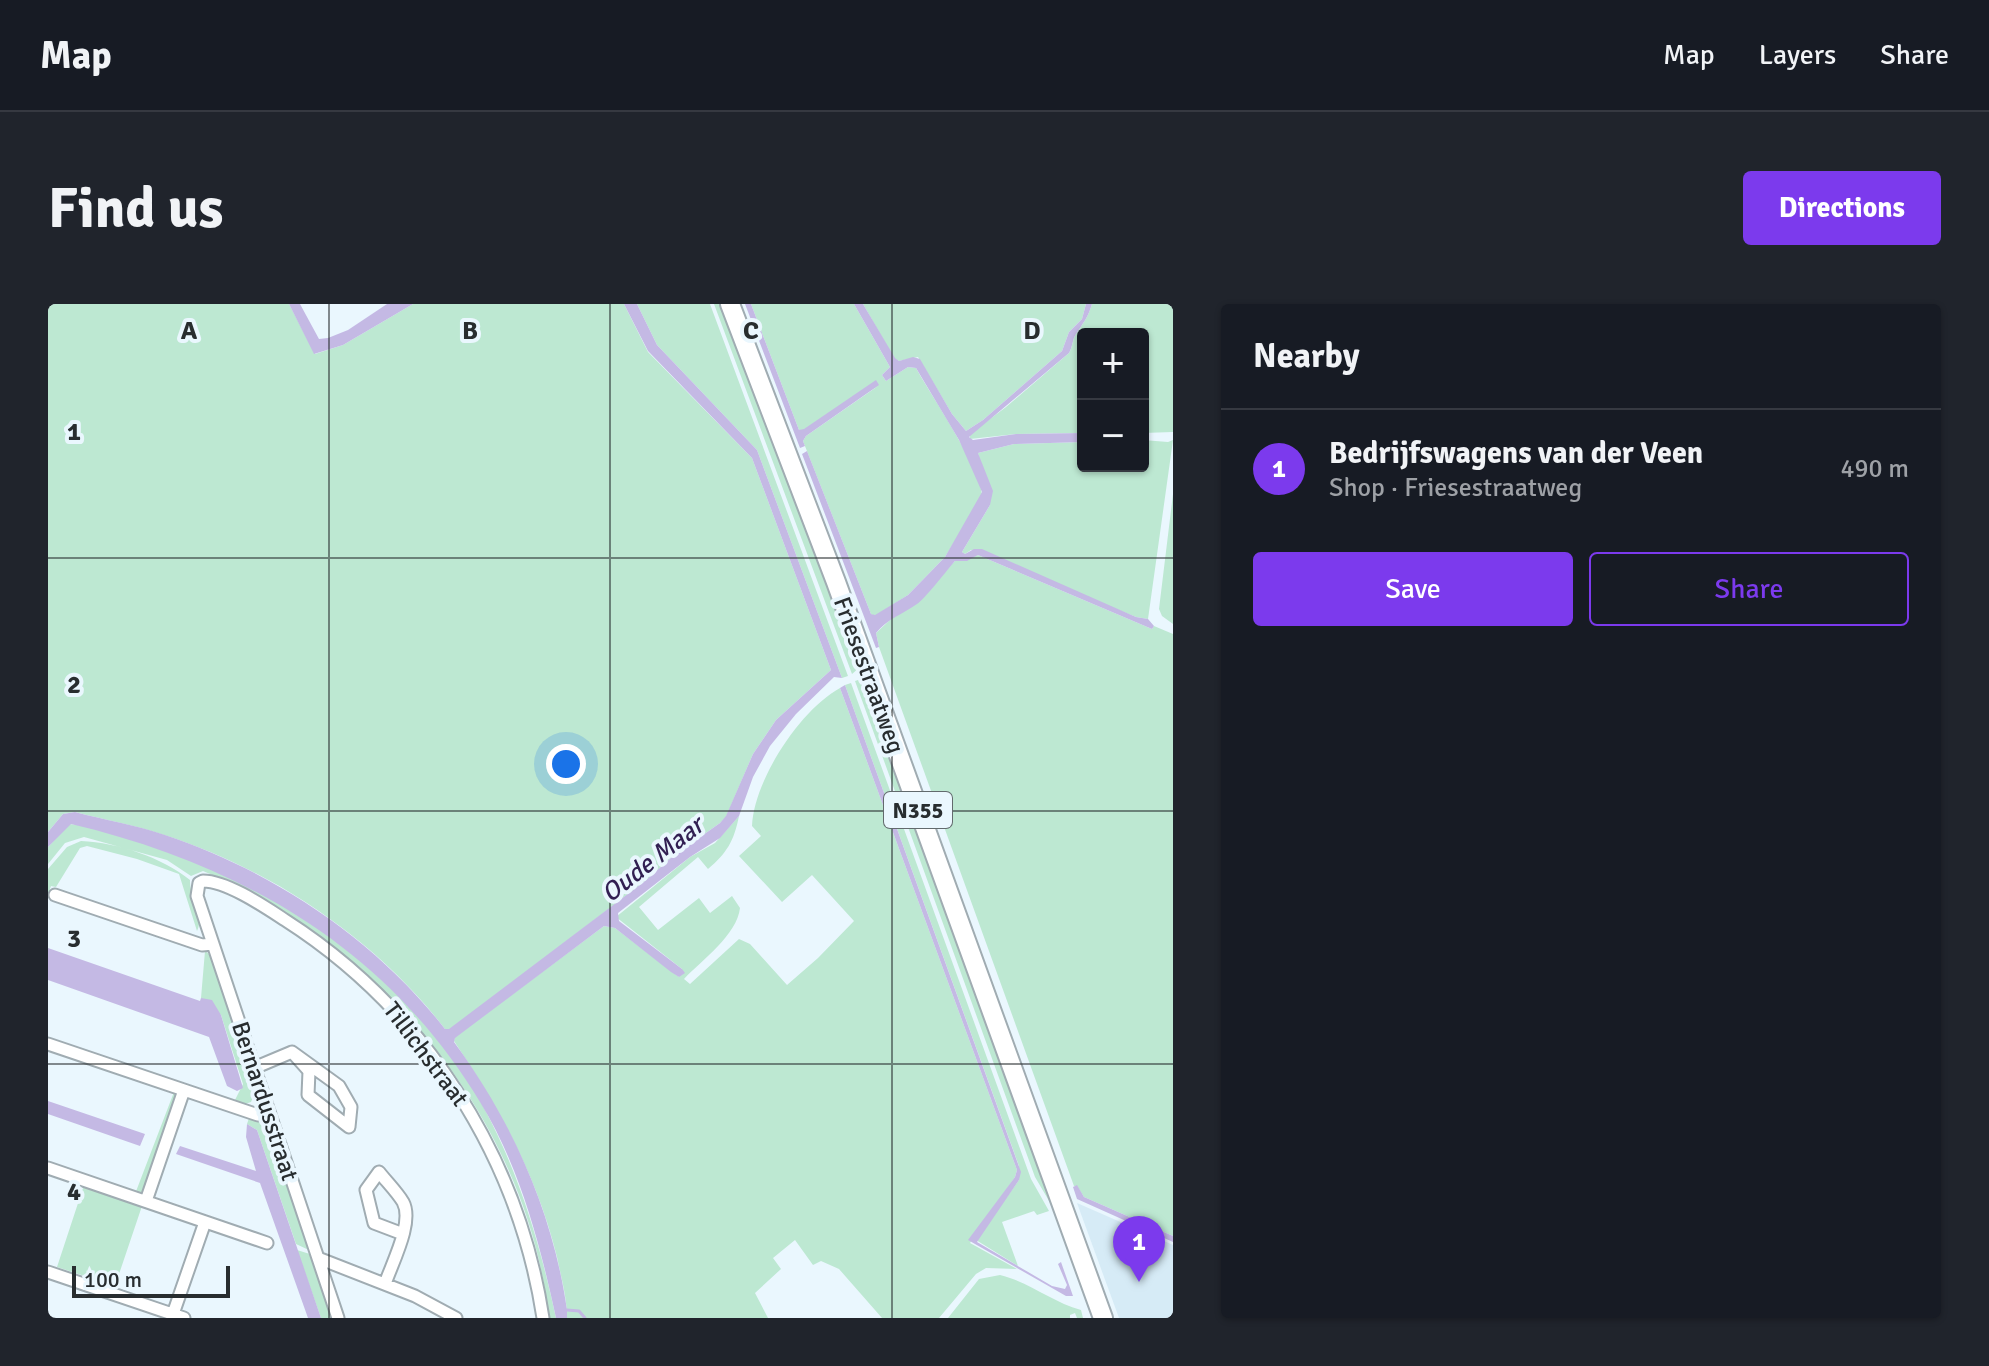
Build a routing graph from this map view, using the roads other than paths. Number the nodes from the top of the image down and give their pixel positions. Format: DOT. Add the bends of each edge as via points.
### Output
graph roads {
  1 [pos="730,304"];
  2 [pos="199,883"];
  3 [pos="55,895"];
  4 [pos="213,944"];
  5 [pos="48,1044"];
  6 [pos="292,1052"];
  7 [pos="254,1068"];
  8 [pos="184,1090"];
  9 [pos="267,1111"];
  10 [pos="48,1168"];
  11 [pos="146,1201"];
  12 [pos="205,1222"];
  13 [pos="403,1234"];
  14 [pos="267,1243"];
  15 [pos="318,1258"];
  16 [pos="48,1272"];
  17 [pos="385,1284"];
  18 [pos="179,1316"];
  19 [pos="338,1318"];
  20 [pos="456,1318"];
  21 [pos="543,1318"];
  22 [pos="1103,1318"];
  1 -- 22 [label="main road, Friesestraatweg / N355"];
  2 -- 4 [label="street, Bernardusstraat" via="197,896"];
  2 -- 21 [label="street, Tillichstraat" via="209,881 235,891 326,948 382,996 428,1049 468,1108 510,1191"];
  3 -- 4 [label="street" via="202,945"];
  4 -- 7 [label="street, Bernardusstraat"];
  5 -- 8 [label="street"];
  6 -- 6 [label="street" via="339,1086 351,1107 349,1127 308,1095 309,1071"];
  6 -- 7 [label="street"];
  7 -- 9 [label="street, Bernardusstraat"];
  8 -- 9 [label="street" via="258,1115"];
  8 -- 11 [label="street"];
  9 -- 15 [label="street, Bernardusstraat"];
  10 -- 11 [label="street"];
  11 -- 12 [label="street"];
  12 -- 14 [label="street"];
  12 -- 18 [label="street"];
  13 -- 13 [label="street" via="405,1204 379,1172 366,1190 374,1223"];
  13 -- 17 [label="street"];
  15 -- 17 [label="street"];
  15 -- 19 [label="street, Bernardusstraat"];
  16 -- 18 [label="street"];
  17 -- 20 [label="street"];
}
